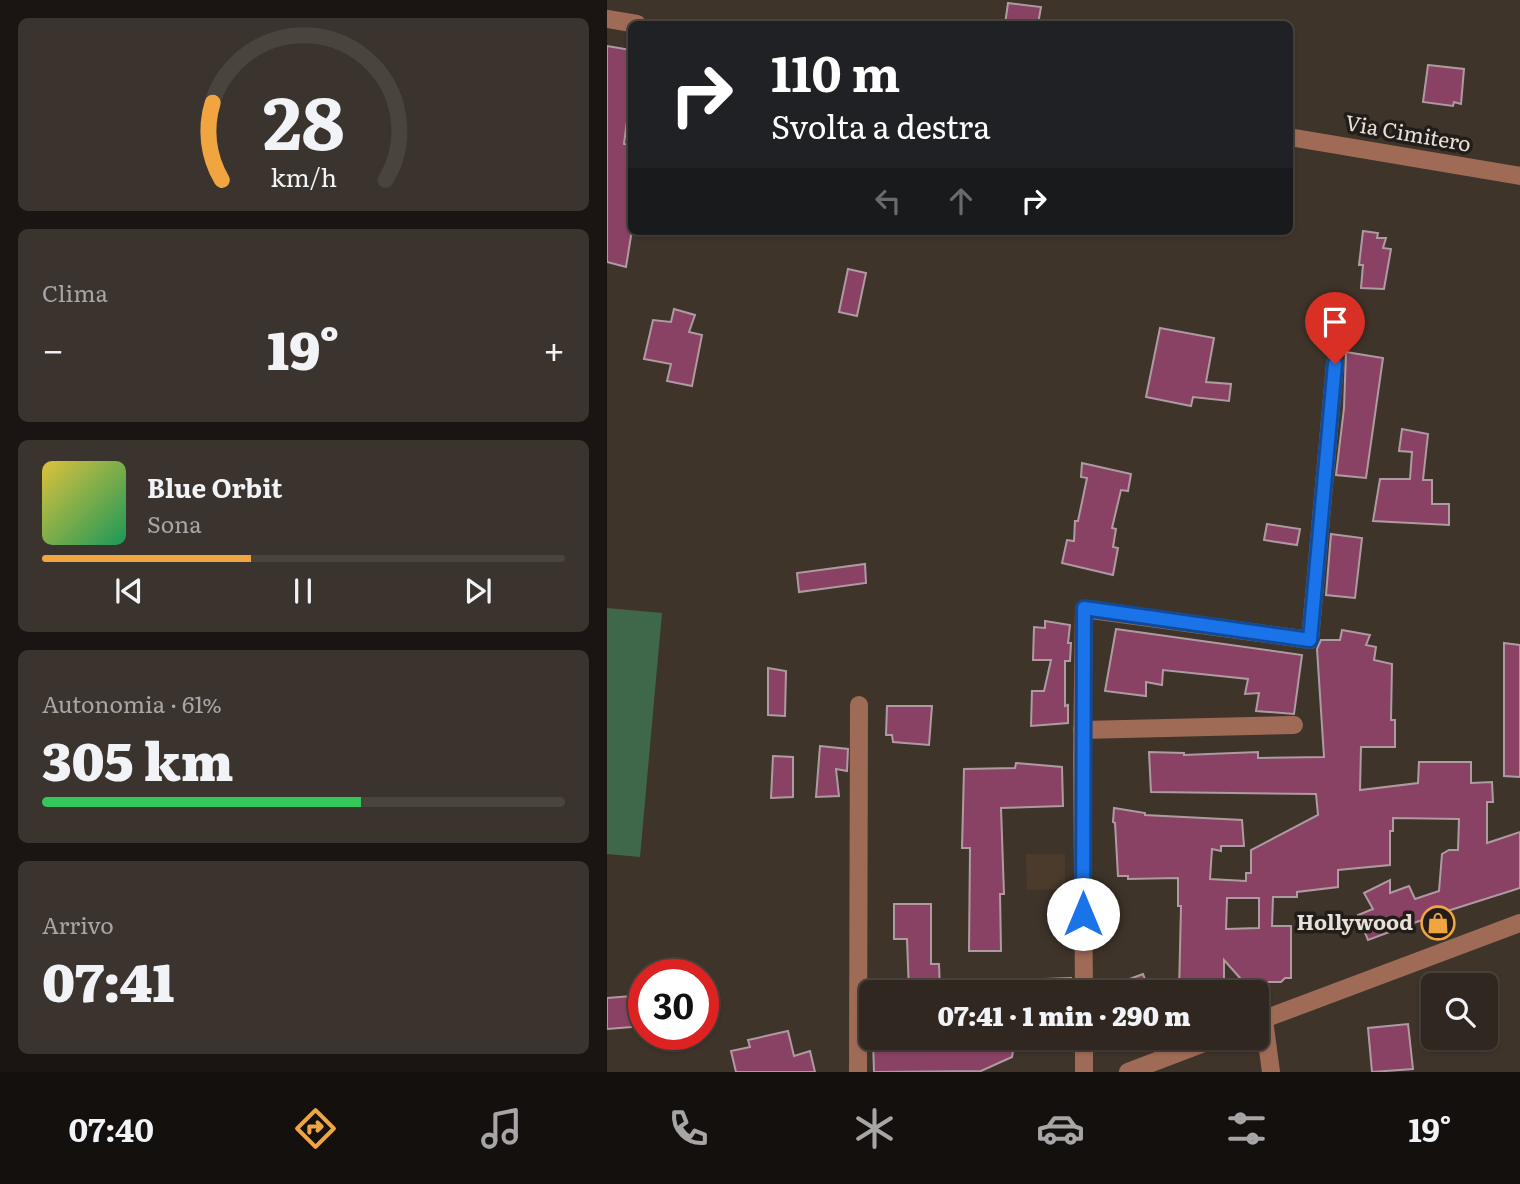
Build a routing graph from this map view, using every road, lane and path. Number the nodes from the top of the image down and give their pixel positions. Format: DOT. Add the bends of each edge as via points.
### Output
graph roads {
  1 [pos="607,19"];
  2 [pos="628,22"];
  3 [pos="1293,138"];
  4 [pos="1520,176"];
  5 [pos="1335,364"];
  6 [pos="859,705"];
  7 [pos="1294,725"];
  8 [pos="1082,730"];
  9 [pos="1520,923"];
  10 [pos="1084,980"];
  11 [pos="1269,1018"];
  12 [pos="1084,1050"];
  13 [pos="1186,1050"];
  14 [pos="1266,1050"];
  15 [pos="858,1072"];
  16 [pos="1084,1072"];
  17 [pos="1128,1072"];
  18 [pos="1271,1072"];
  1 -- 2 [label="street"];
  3 -- 4 [label="street, Via Cimitero"];
  5 -- 8 [label="street" via="1310,640 1084,608"];
  6 -- 15 [label="street"];
  7 -- 8 [label="street"];
  8 -- 10 [label="street"];
  9 -- 11 [label="street"];
  12 -- 16 [label="street"];
  13 -- 17 [label="street"];
  14 -- 18 [label="street"];
}
